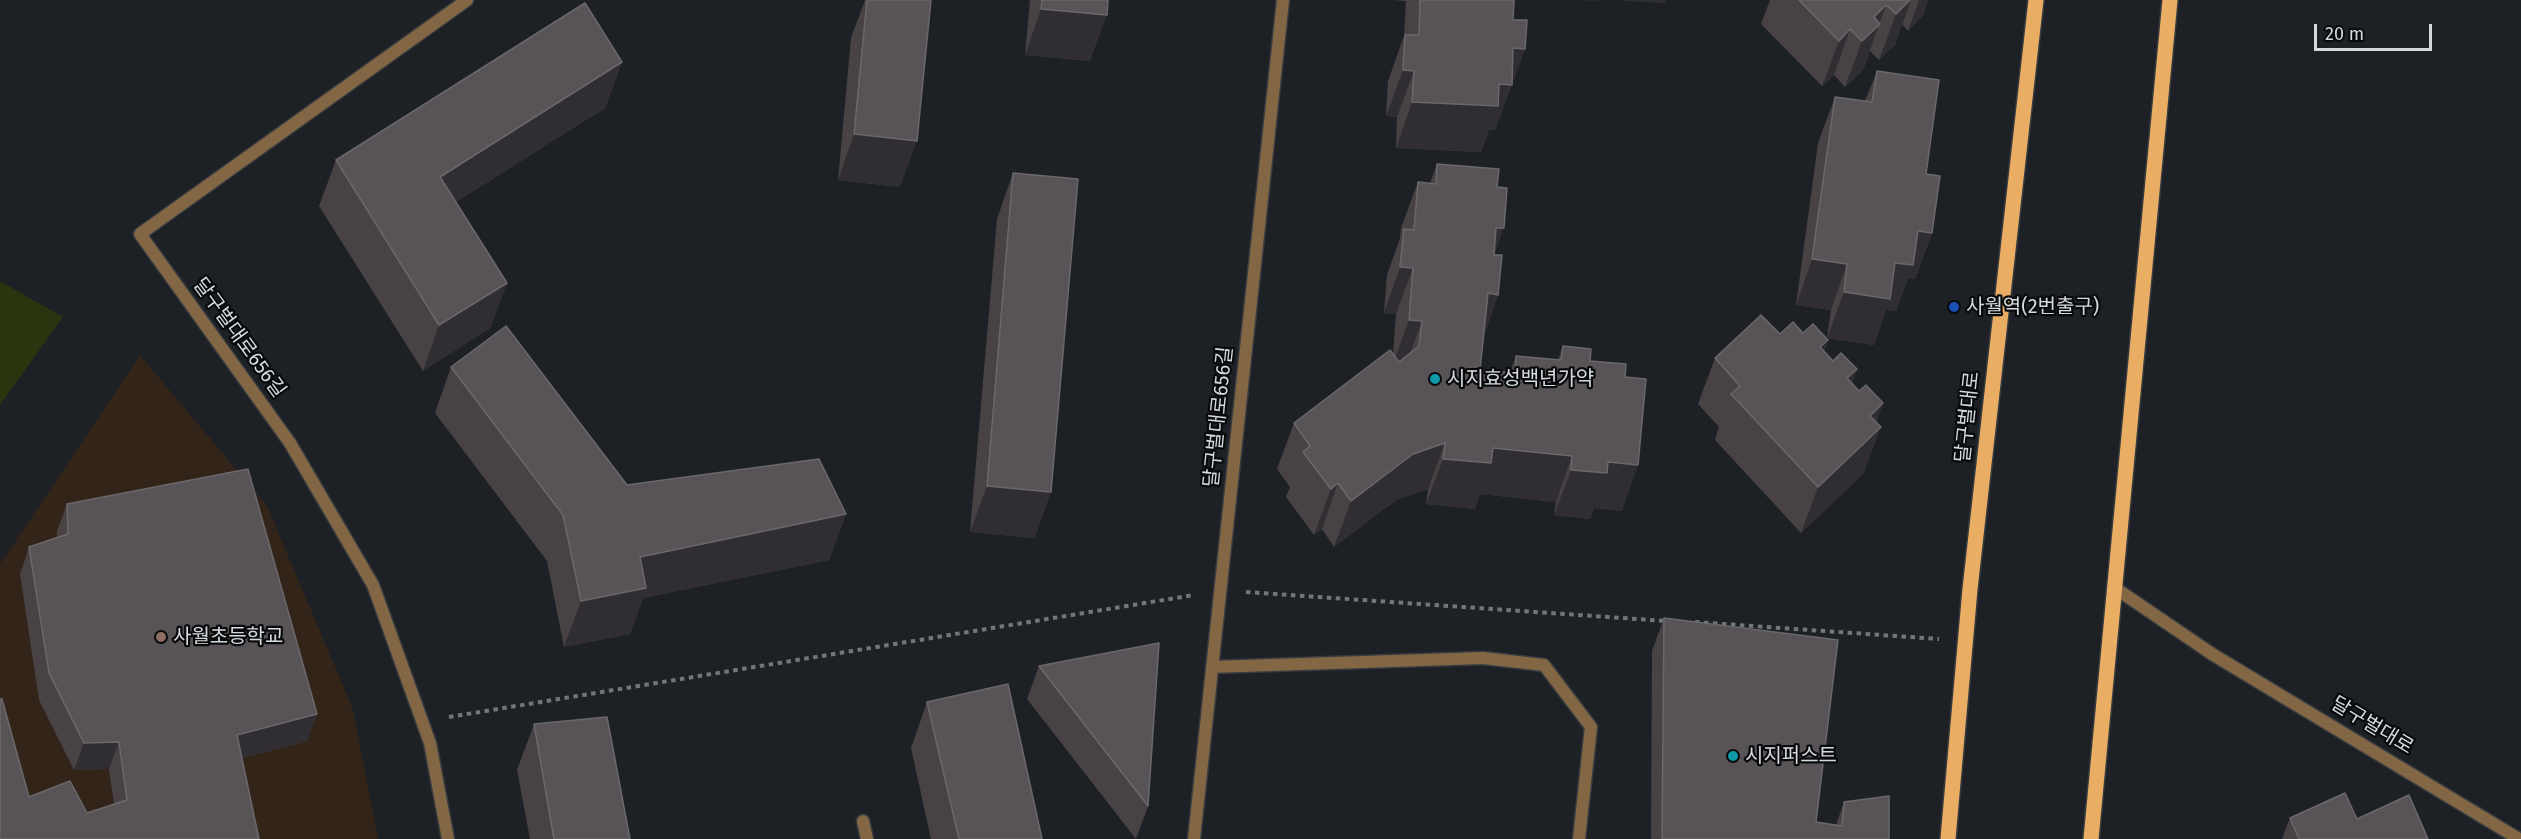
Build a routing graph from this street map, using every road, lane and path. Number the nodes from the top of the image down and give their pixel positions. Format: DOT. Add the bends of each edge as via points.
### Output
graph roads {
  1 [pos="467,0"];
  2 [pos="1283,0"];
  3 [pos="2036,0"];
  4 [pos="2170,0"];
  5 [pos="2115,588"];
  6 [pos="1212,667"];
  7 [pos="863,821"];
  8 [pos="448,839"];
  9 [pos="867,839"];
  10 [pos="1194,839"];
  11 [pos="1579,839"];
  12 [pos="1948,839"];
  13 [pos="2091,839"];
  14 [pos="2519,839"];
  1 -- 8 [label="street, 달구벌대로656길" via="140,234 291,443 373,585 430,743"];
  2 -- 6 [label="street, 달구벌대로656길"];
  3 -- 12 [label="main road, 달구벌대로" via="1970,589"];
  4 -- 5 [label="main road"];
  5 -- 13 [label="main road"];
  5 -- 14 [label="street, 달구벌대로" via="2212,654"];
  6 -- 10 [label="street, 달구벌대로656길"];
  6 -- 11 [label="street" via="1484,658 1544,665 1591,727"];
  7 -- 9 [label="street"];
}
